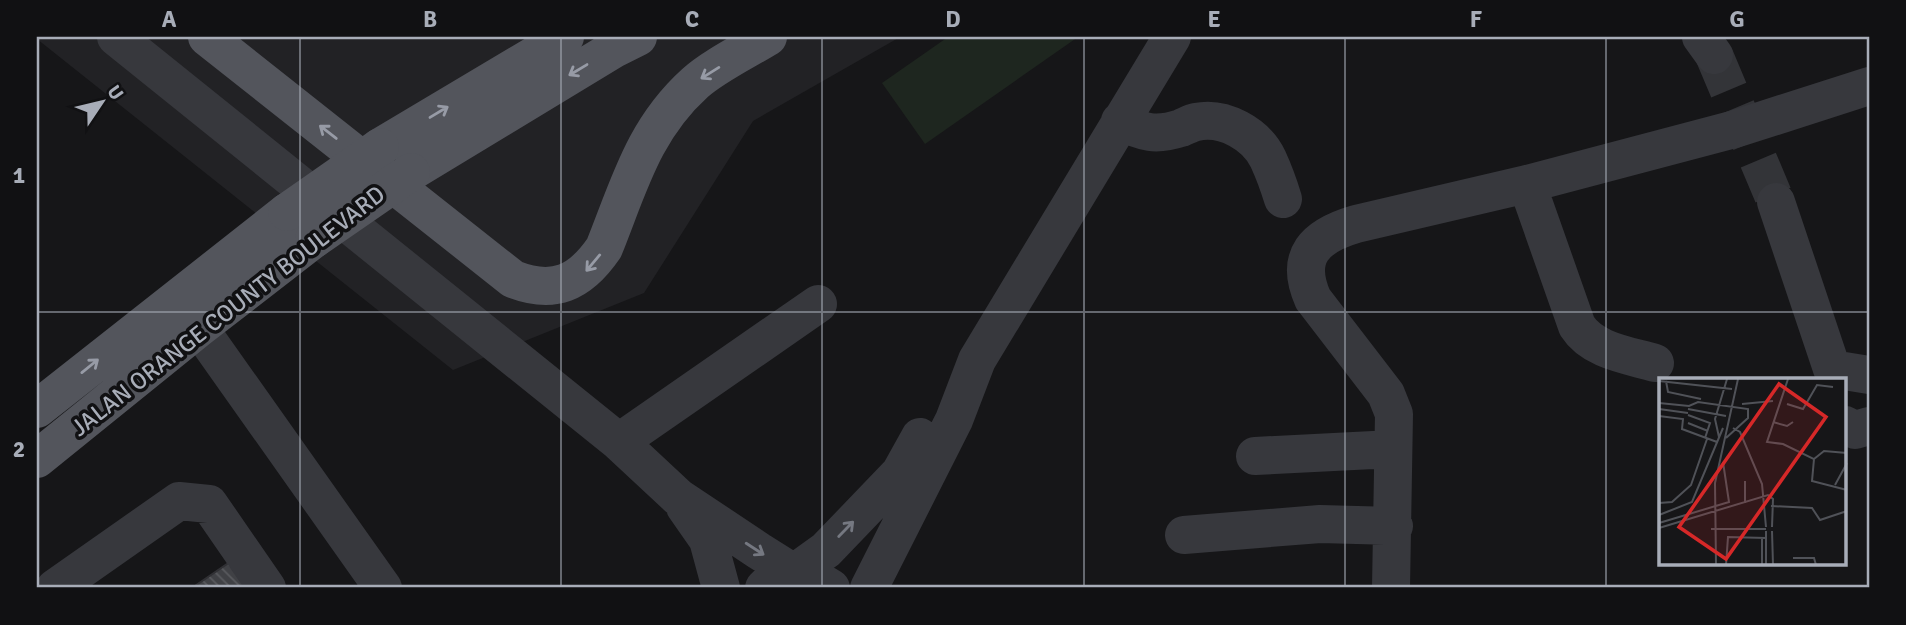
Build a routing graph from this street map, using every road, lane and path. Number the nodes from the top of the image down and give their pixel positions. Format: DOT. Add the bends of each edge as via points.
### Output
graph roads {
  1 [pos="116,37"];
  2 [pos="208,37"];
  3 [pos="565,37"];
  4 [pos="638,37"];
  5 [pos="768,37"];
  6 [pos="1172,37"];
  7 [pos="1869,86"];
  8 [pos="1120,121"];
  9 [pos="1527,184"];
  10 [pos="1283,199"];
  11 [pos="1776,202"];
  12 [pos="173,300"];
  13 [pos="818,304"];
  14 [pos="199,328"];
  15 [pos="976,360"];
  16 [pos="1655,363"];
  17 [pos="1832,375"];
  18 [pos="1869,375"];
  19 [pos="37,409"];
  20 [pos="1846,426"];
  21 [pos="1869,426"];
  22 [pos="619,442"];
  23 [pos="1394,449"];
  24 [pos="1255,456"];
  25 [pos="37,459"];
  26 [pos="678,497"];
  27 [pos="1394,526"];
  28 [pos="1184,535"];
  29 [pos="779,580"];
  30 [pos="55,588"];
  31 [pos="267,588"];
  32 [pos="383,588"];
  33 [pos="721,588"];
  34 [pos="831,588"];
  35 [pos="869,588"];
  36 [pos="1391,588"];
  1 -- 22 [label="street"];
  5 -- 2 [label="main road, one-way" via="696,82 668,111 645,146 604,248 590,267 570,281 532,287 513,279"];
  12 -- 3 [label="main road, JALAN ORANGE COUNTY BOULEVARD, one-way, bridge" via="380,147"];
  4 -- 14 [label="main road, JALAN ORANGE COUNTY BOULEVARD, one-way, bridge" via="411,172 314,239"];
  6 -- 8 [label="street"];
  7 -- 9 [label="street" via="1735,129"];
  8 -- 10 [label="street" via="1145,133 1196,122 1229,124 1263,150"];
  8 -- 15 [label="street"];
  9 -- 16 [label="street" via="1583,336 1597,346"];
  9 -- 23 [label="street" via="1335,230 1310,251 1305,282 1386,394 1394,415"];
  11 -- 17 [label="street"];
  12 -- 14 [label="street"];
  19 -- 12 [label="main road, JALAN ORANGE COUNTY BOULEVARD, one-way"];
  13 -- 22 [label="street"];
  14 -- 25 [label="main road, JALAN ORANGE COUNTY BOULEVARD"];
  14 -- 32 [label="street"];
  29 -- 15 [label="street, one-way" via="826,550 900,473 936,407"];
  15 -- 35 [label="street" via="954,420"];
  17 -- 18 [label="street"];
  20 -- 21 [label="street" via="1855,430"];
  22 -- 26 [label="street"];
  23 -- 24 [label="street"];
  23 -- 27 [label="street"];
  26 -- 29 [label="street, one-way"];
  26 -- 33 [label="street" via="708,540"];
  27 -- 28 [label="street" via="1320,524"];
  27 -- 36 [label="street"];
  29 -- 34 [label="street" via="816,579"];
  30 -- 31 [label="street" via="179,500 209,504"];
}
